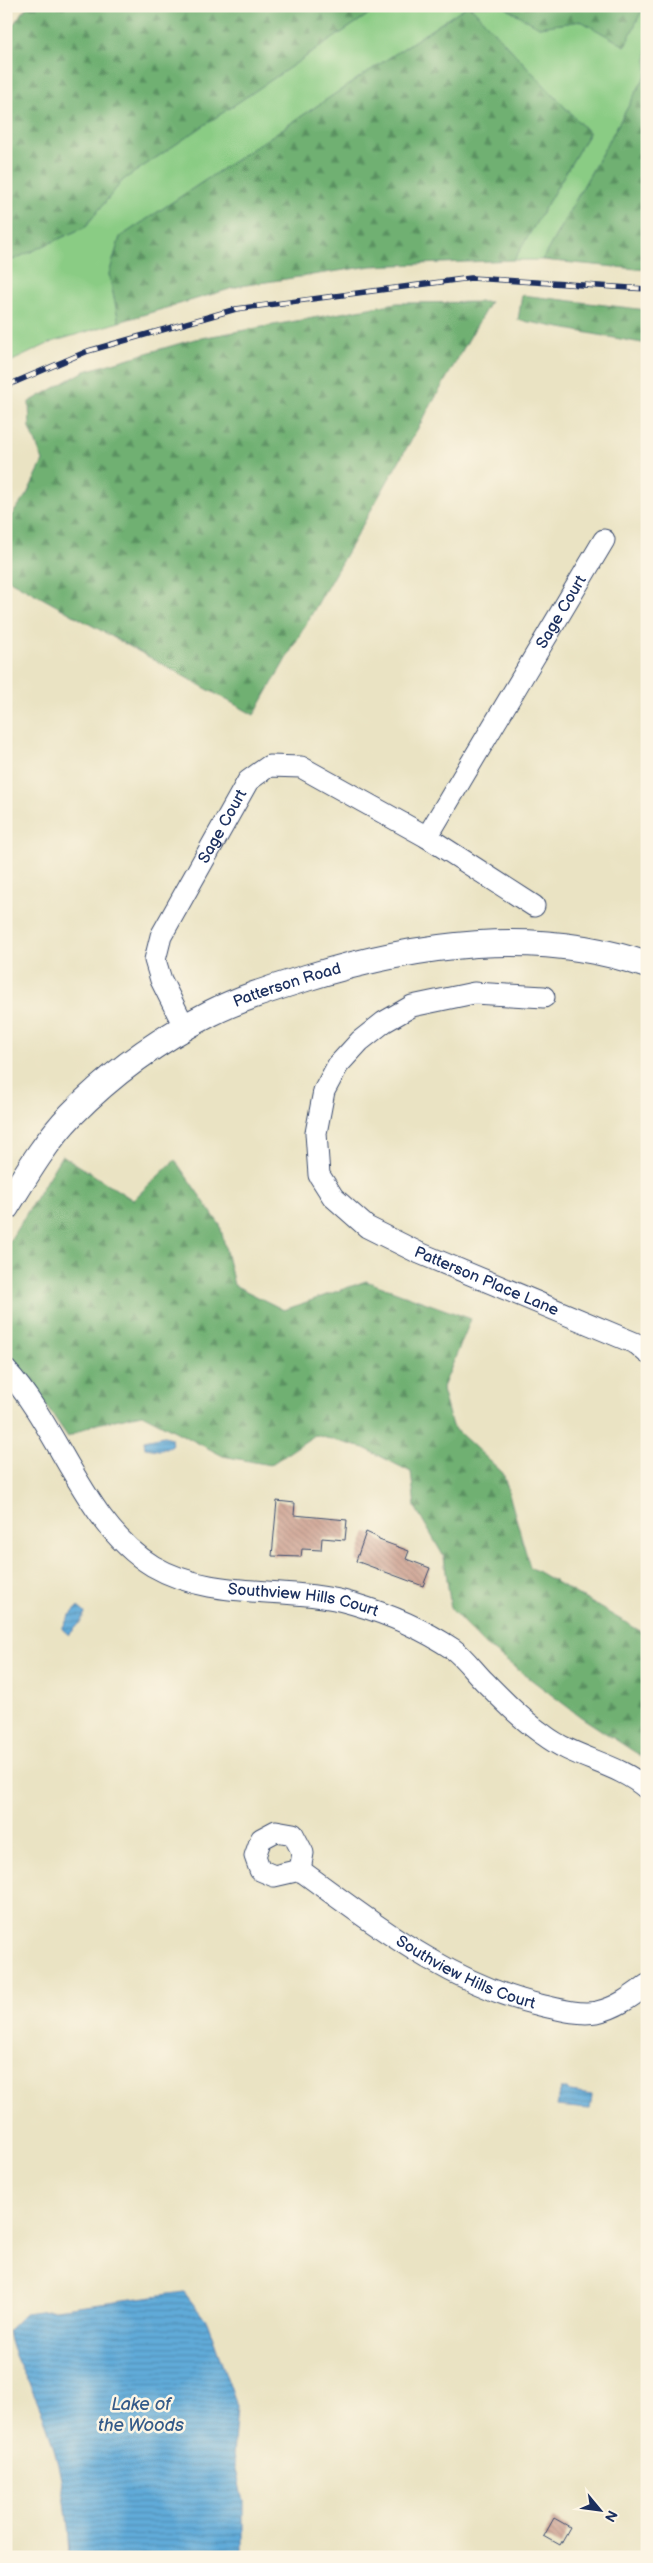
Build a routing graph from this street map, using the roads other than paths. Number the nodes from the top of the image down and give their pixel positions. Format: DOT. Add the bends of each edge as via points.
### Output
graph roads {
  1 [pos="604,540"];
  2 [pos="427,837"];
  3 [pos="534,906"];
  4 [pos="647,965"];
  5 [pos="544,997"];
  6 [pos="185,1028"];
  7 [pos="6,1207"];
  8 [pos="647,1353"];
  9 [pos="6,1370"];
  10 [pos="647,1789"];
  11 [pos="300,1870"];
  12 [pos="647,1985"];
  1 -- 2 [label="street, Sage Court"];
  2 -- 3 [label="street, Sage Court"];
  2 -- 6 [label="street, Sage Court" via="301,767 269,766 248,781 161,936 155,960 160,980"];
  4 -- 6 [label="street, Patterson Road" via="554,945 472,943 367,962 288,984 212,1013"];
  5 -- 8 [label="street, Patterson Place Lane" via="474,993 412,1006 384,1022 338,1065 324,1091 316,1133 319,1175 333,1197 367,1227 417,1252 637,1344"];
  6 -- 7 [label="street, Patterson Road" via="119,1072 71,1115 48,1142"];
  9 -- 10 [label="street, Southview Hills Court" via="38,1410 101,1516 123,1543 152,1565 185,1581 227,1590 353,1603 410,1625 454,1650 544,1736 634,1778"];
  11 -- 12 [label="street, Southview Hills Court" via="400,1942 444,1968 528,2002 565,2010 596,2012 618,2005"];
}
